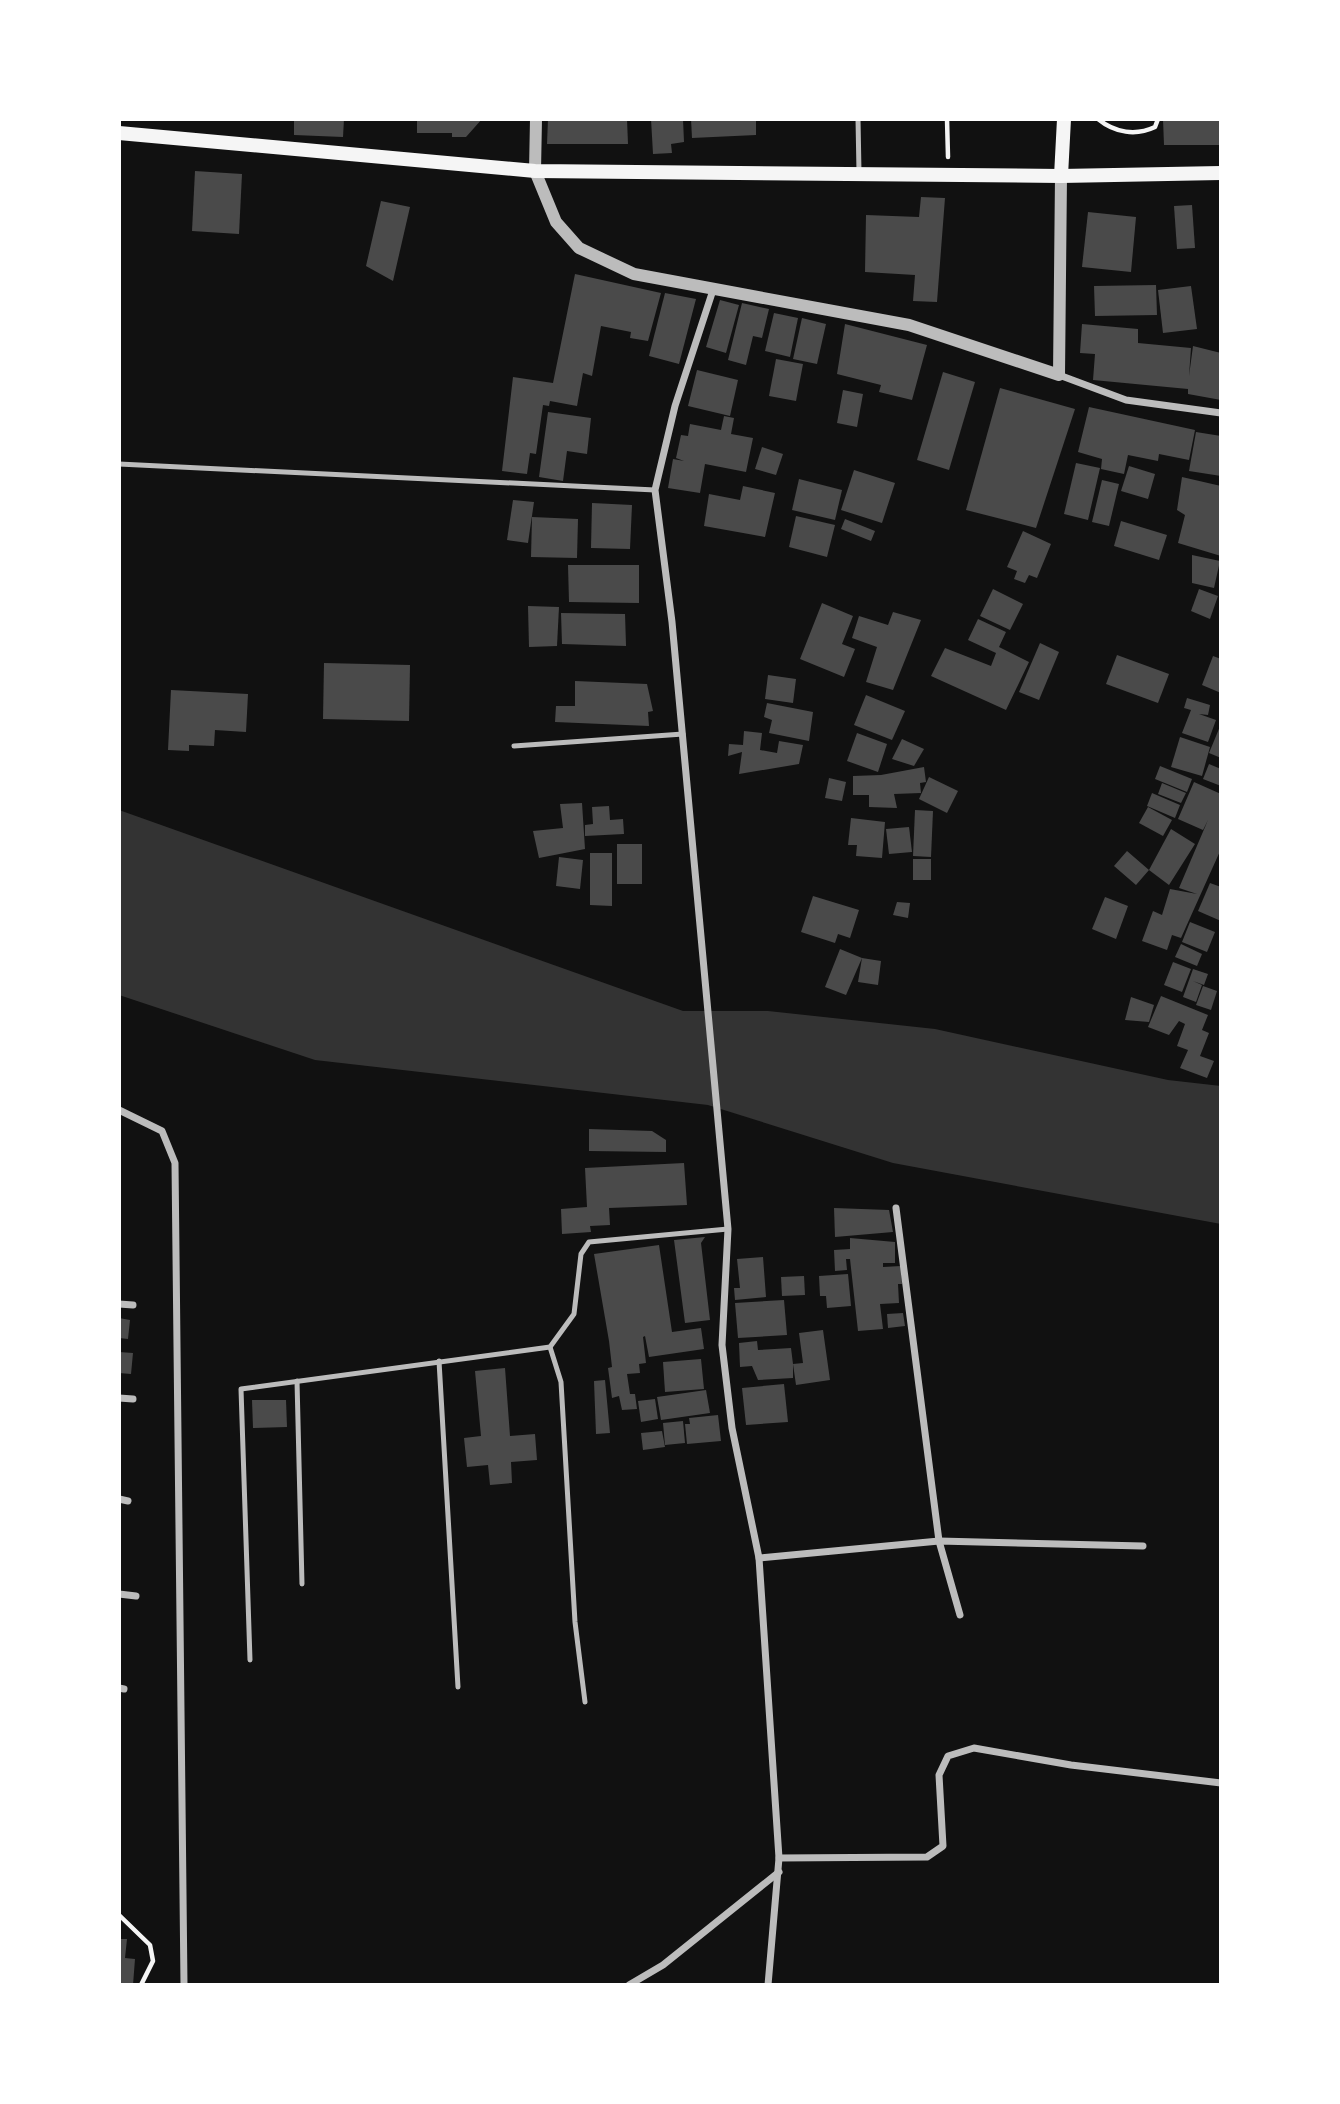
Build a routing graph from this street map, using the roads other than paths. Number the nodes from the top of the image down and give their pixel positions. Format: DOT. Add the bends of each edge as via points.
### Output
graph roads {
  1 [pos="536,119"];
  2 [pos="858,119"];
  3 [pos="1064,119"];
  4 [pos="119,133"];
  5 [pos="536,171"];
  6 [pos="1221,173"];
  7 [pos="859,175"];
  8 [pos="1061,176"];
  9 [pos="714,287"];
  10 [pos="1059,376"];
  11 [pos="1221,413"];
  12 [pos="119,464"];
  13 [pos="655,490"];
  14 [pos="683,734"];
  15 [pos="514,746"];
  16 [pos="119,1110"];
  17 [pos="896,1208"];
  18 [pos="729,1229"];
  19 [pos="119,1304"];
  20 [pos="133,1305"];
  21 [pos="550,1347"];
  22 [pos="439,1361"];
  23 [pos="297,1381"];
  24 [pos="119,1398"];
  25 [pos="133,1399"];
  26 [pos="119,1499"];
  27 [pos="128,1501"];
  28 [pos="939,1541"];
  29 [pos="1143,1546"];
  30 [pos="759,1558"];
  31 [pos="302,1584"];
  32 [pos="119,1594"];
  33 [pos="136,1596"];
  34 [pos="960,1615"];
  35 [pos="250,1660"];
  36 [pos="458,1687"];
  37 [pos="585,1702"];
  38 [pos="1221,1783"];
  39 [pos="779,1858"];
  40 [pos="779,1872"];
  41 [pos="184,1985"];
  42 [pos="629,1985"];
  43 [pos="768,1985"];
  1 -- 5 [label="street"];
  2 -- 7 [label="lane"];
  3 -- 8 [label="main road"];
  4 -- 5 [label="main road"];
  5 -- 7 [label="main road"];
  5 -- 9 [label="street" via="556,222 579,248 635,274"];
  6 -- 8 [label="main road"];
  7 -- 8 [label="main road"];
  8 -- 10 [label="street"];
  9 -- 10 [label="street" via="909,325"];
  9 -- 13 [label="street" via="675,406"];
  10 -- 11 [label="street" via="1126,400"];
  12 -- 13 [label="lane"];
  13 -- 14 [label="street"];
  14 -- 15 [label="lane"];
  14 -- 18 [label="street"];
  16 -- 41 [label="street" via="162,1131 175,1163"];
  17 -- 28 [label="street"];
  18 -- 21 [label="lane" via="589,1242 581,1254 574,1314"];
  18 -- 30 [label="street" via="722,1319 724,1367"];
  19 -- 20 [label="street"];
  21 -- 22 [label="lane"];
  21 -- 37 [label="lane" via="561,1382 575,1622"];
  22 -- 23 [label="lane"];
  22 -- 36 [label="lane"];
  23 -- 31 [label="lane"];
  23 -- 35 [label="lane" via="241,1389"];
  24 -- 25 [label="street"];
  26 -- 27 [label="street"];
  28 -- 29 [label="street"];
  28 -- 30 [label="street"];
  28 -- 34 [label="street"];
  30 -- 39 [label="street"];
  32 -- 33 [label="street"];
  38 -- 39 [label="street" via="974,1748 948,1756 939,1775 943,1846 927,1857"];
  39 -- 40 [label="street"];
  40 -- 42 [label="street" via="663,1965"];
  40 -- 43 [label="street"];
}
